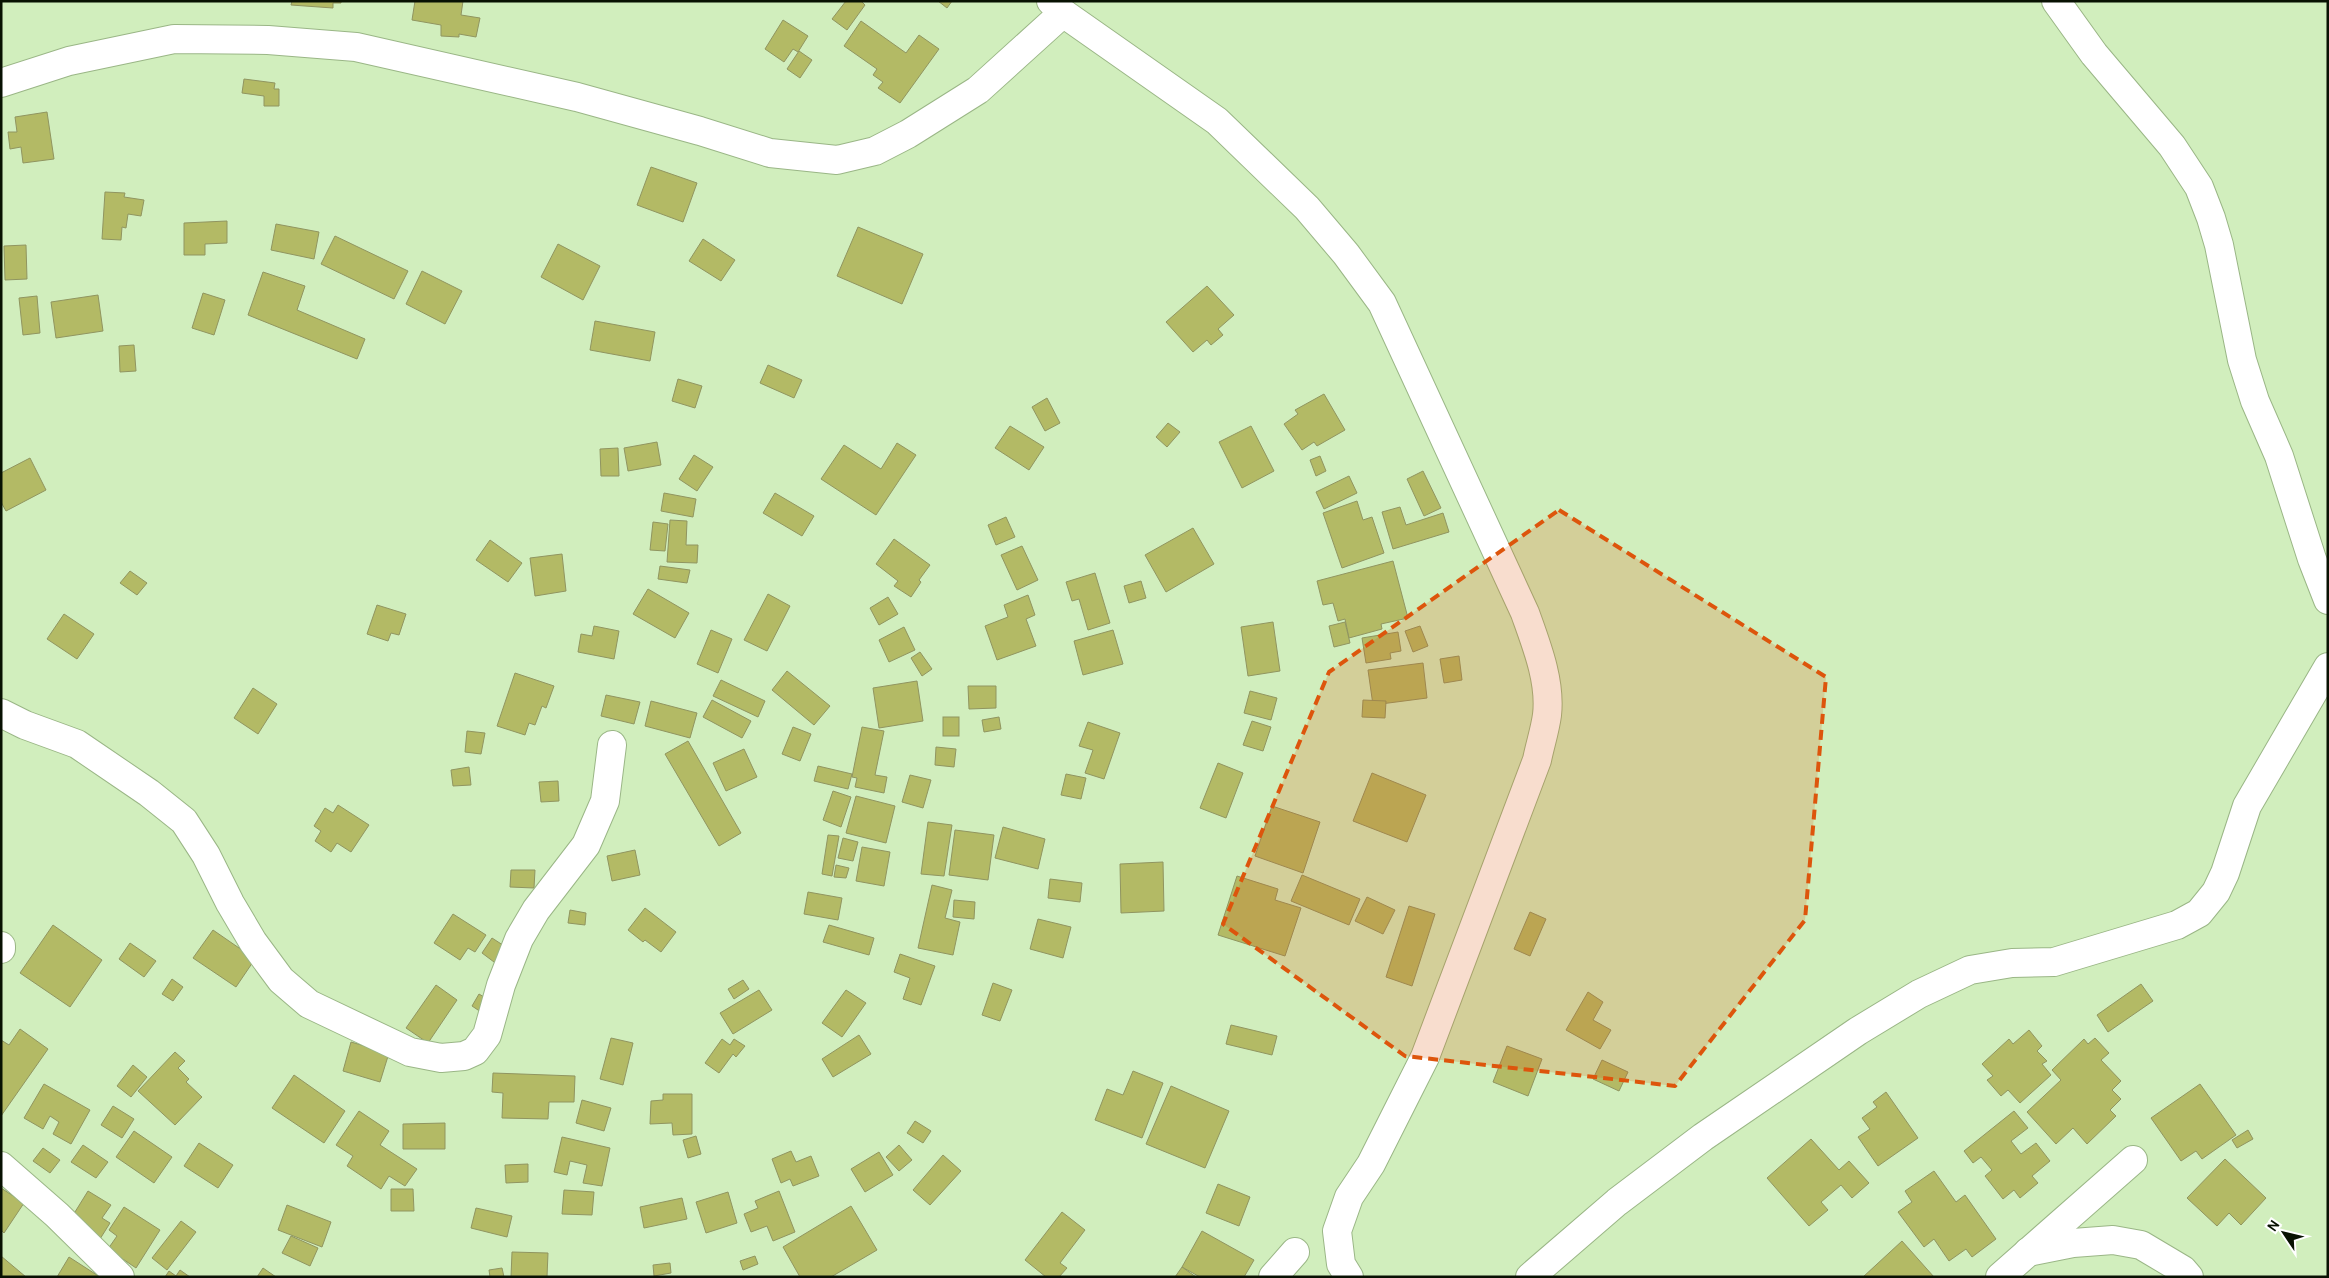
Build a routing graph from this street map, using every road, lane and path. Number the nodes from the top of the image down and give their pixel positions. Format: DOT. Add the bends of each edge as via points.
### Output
graph roads {
  1 [pos="2056,1"];
  2 [pos="1057,7"];
  3 [pos="1,83"];
  4 [pos="2328,600"];
  5 [pos="2328,667"];
  6 [pos="1,713"];
  7 [pos="612,745"];
  8 [pos="2133,1160"];
  9 [pos="1,1166"];
  10 [pos="1296,1252"];
  11 [pos="2027,1252"];
  12 [pos="120,1277"];
  13 [pos="1273,1277"];
  14 [pos="1349,1277"];
  15 [pos="1530,1277"];
  16 [pos="2000,1277"];
  17 [pos="2189,1277"];
  1 -- 4 [label="street" via="2094,54 2172,146 2199,188 2219,245 2242,360"];
  2 -- 3 [label="street" via="978,90 875,151 837,160 770,153 577,97 356,47 268,40 174,39 69,61"];
  2 -- 14 [label="street" via="1217,121 1307,208 1346,254 1386,312 1525,613 1538,651 1546,688 1547,714 1537,760 1425,1057 1346,1206 1337,1231 1341,1264"];
  5 -- 15 [label="street" via="2246,806 2225,873 2216,892 2199,913 2177,925 2054,962 2012,963 1970,970 1918,994 1703,1136 1618,1202"];
  6 -- 7 [label="street" via="77,744 184,821 253,942 281,980 309,1004 410,1052 441,1058 464,1056 475,1051 487,1035 501,985 519,939 536,910 586,845 605,802"];
  8 -- 11 [label="street"];
  9 -- 12 [label="street"];
  10 -- 13 [label="street"];
  11 -- 16 [label="street"];
  11 -- 17 [label="street" via="2073,1243 2113,1240 2141,1245"];
}
